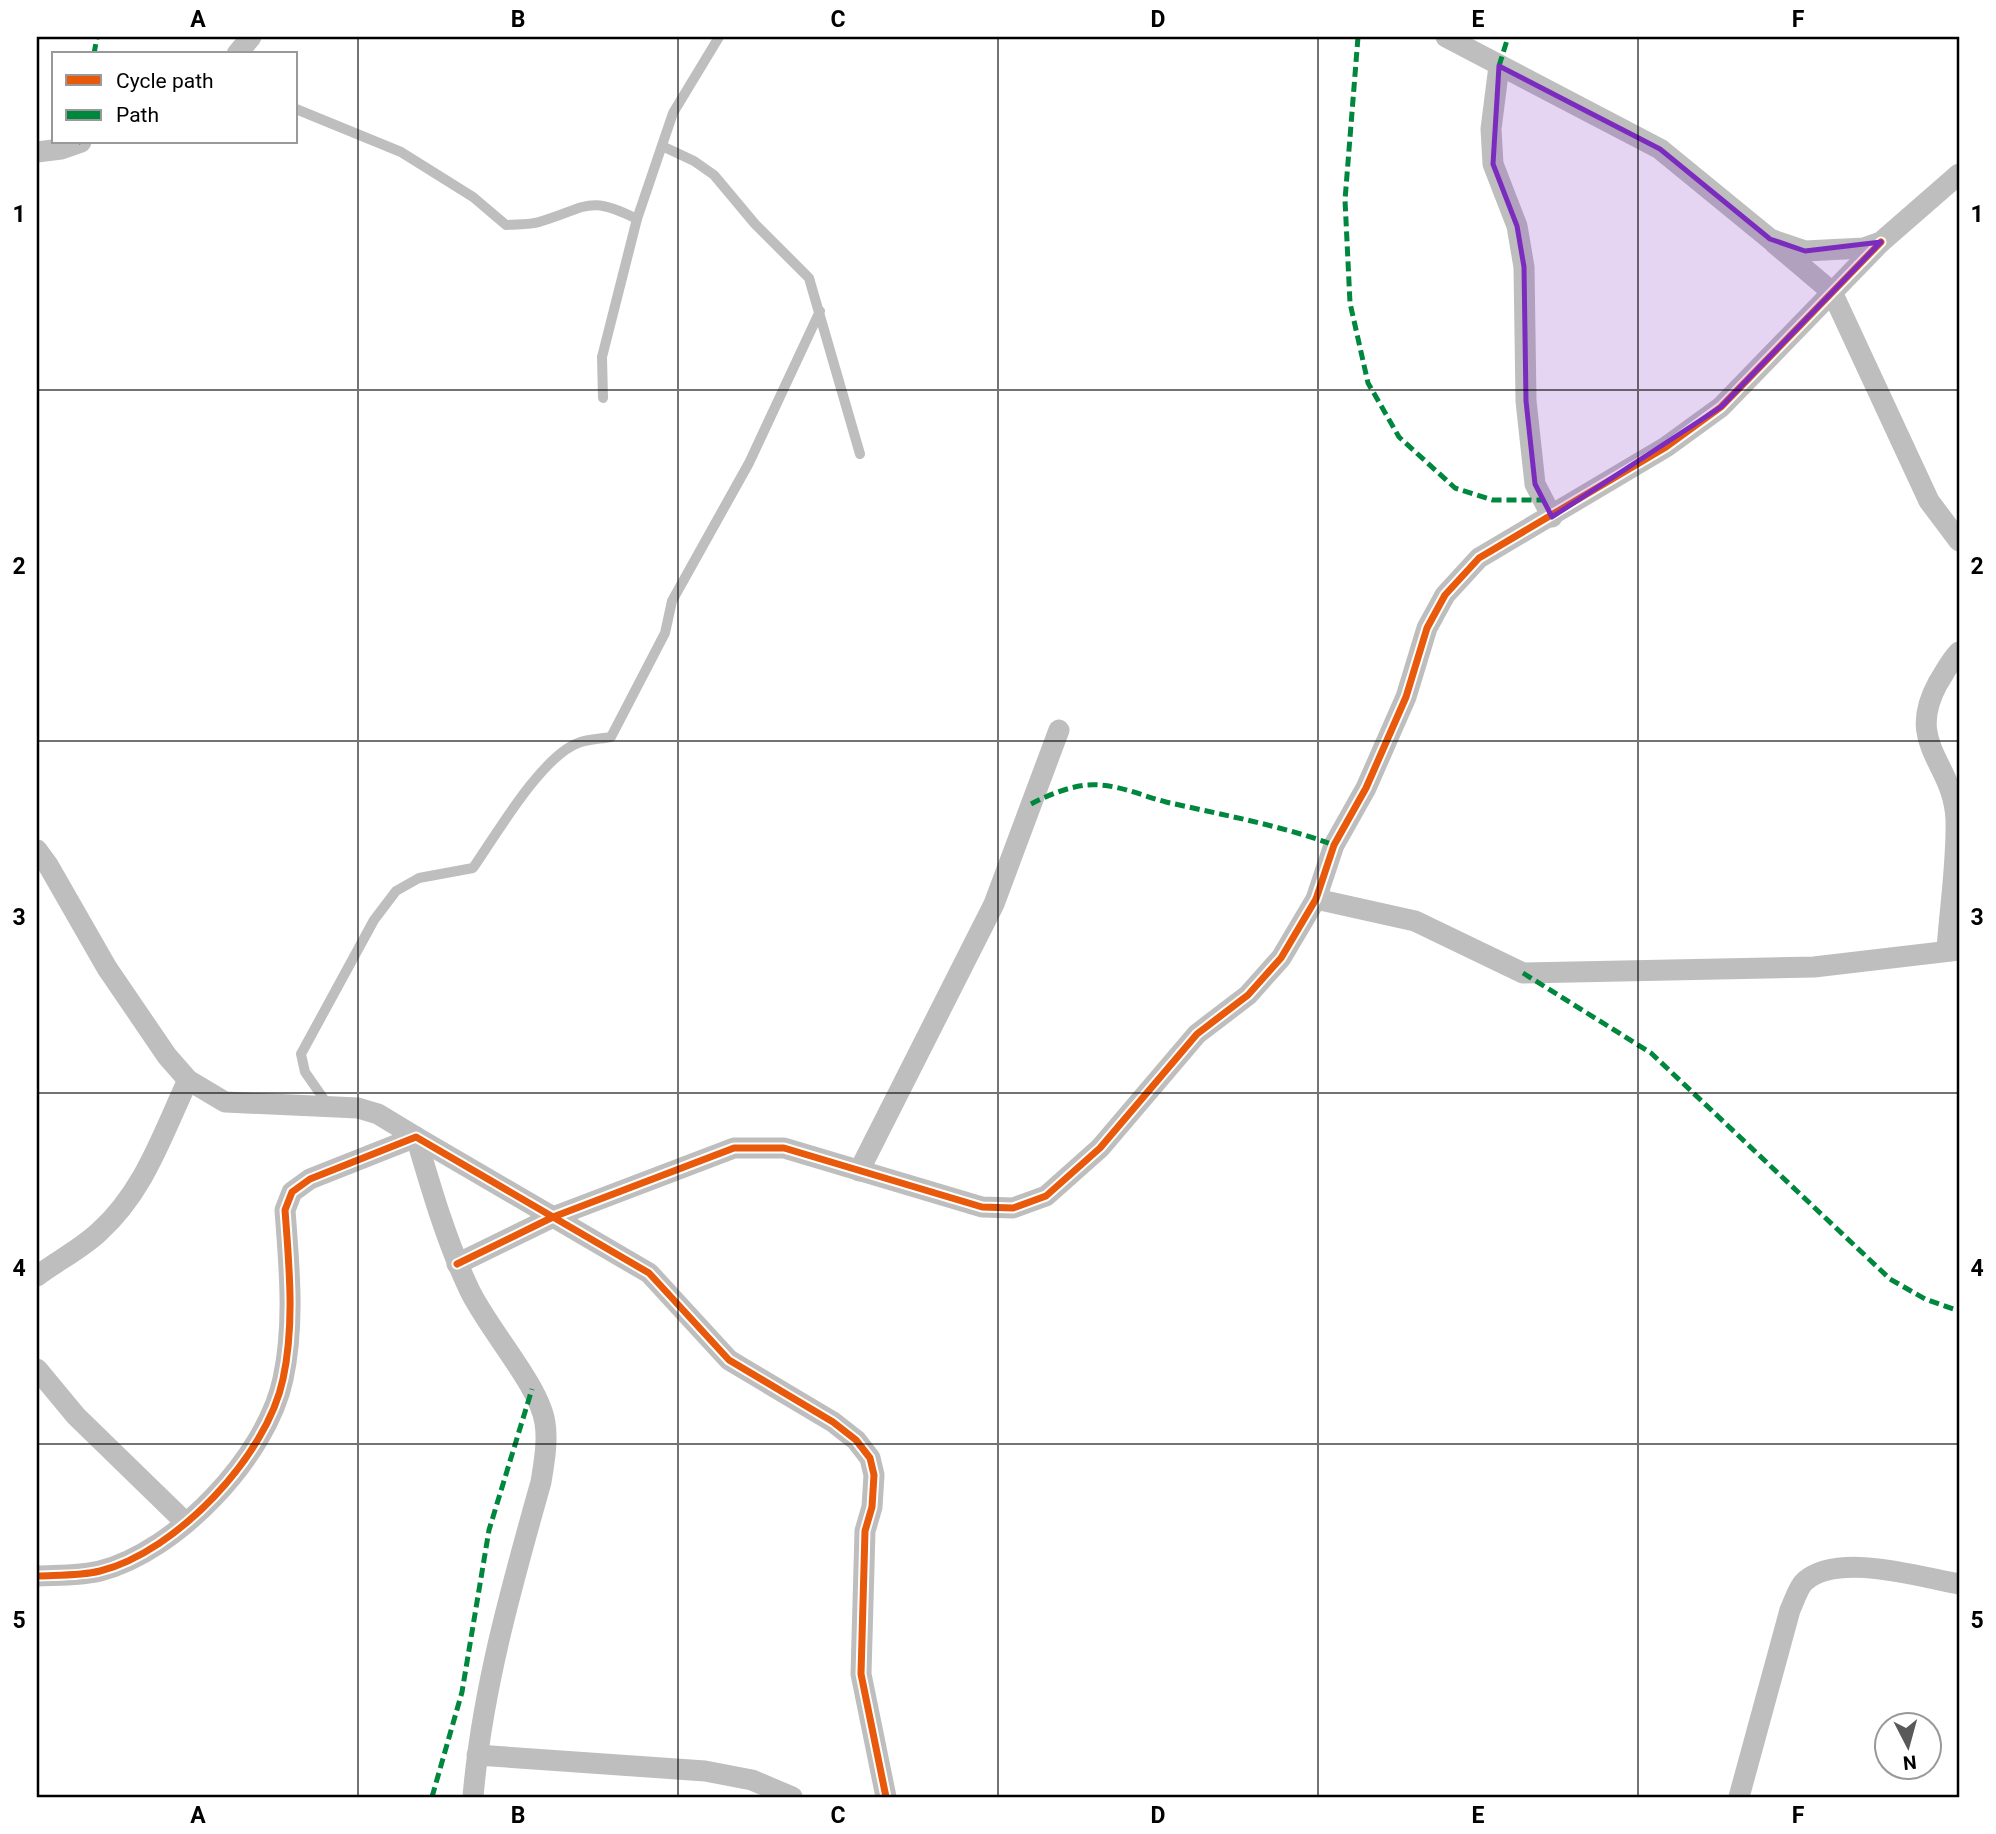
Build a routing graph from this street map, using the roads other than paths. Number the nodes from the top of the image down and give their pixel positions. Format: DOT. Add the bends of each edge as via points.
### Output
graph roads {
  1 [pos="251,37"];
  2 [pos="719,37"];
  3 [pos="1446,37"];
  4 [pos="239,52"];
  5 [pos="1499,66"];
  6 [pos="298,110"];
  7 [pos="75,144"];
  8 [pos="662,146"];
  9 [pos="37,152"];
  10 [pos="1959,174"];
  11 [pos="637,219"];
  12 [pos="1770,239"];
  13 [pos="1881,242"];
  14 [pos="1832,292"];
  15 [pos="820,311"];
  16 [pos="603,398"];
  17 [pos="860,454"];
  18 [pos="1552,517"];
  19 [pos="1959,541"];
  20 [pos="1959,652"];
  21 [pos="1059,730"];
  22 [pos="37,850"];
  23 [pos="1316,899"];
  24 [pos="1953,950"];
  25 [pos="188,1080"];
  26 [pos="328,1105"];
  27 [pos="416,1137"];
  28 [pos="859,1171"];
  29 [pos="553,1217"];
  30 [pos="457,1264"];
  31 [pos="37,1276"];
  32 [pos="37,1368"];
  33 [pos="186,1523"];
  34 [pos="37,1576"];
  35 [pos="1959,1584"];
  36 [pos="477,1755"];
  37 [pos="473,1797"];
  38 [pos="792,1797"];
  39 [pos="886,1797"];
  40 [pos="1739,1797"];
  1 -- 4 [label="street"];
  2 -- 8 [label="lane" via="673,113"];
  3 -- 5 [label="street"];
  5 -- 12 [label="street" via="1660,149"];
  5 -- 18 [label="street" via="1491,129 1493,164 1517,226 1524,267 1526,401 1535,484"];
  6 -- 11 [label="lane" via="401,152 473,197 506,225 537,223 595,204"];
  7 -- 9 [label="street"];
  8 -- 11 [label="lane"];
  8 -- 15 [label="lane" via="713,175 809,278"];
  10 -- 13 [label="street"];
  11 -- 16 [label="lane" via="602,357"];
  12 -- 13 [label="street" via="1805,251 1864,248"];
  12 -- 14 [label="street"];
  13 -- 14 [label="street"];
  14 -- 18 [label="street" via="1721,407 1666,447"];
  14 -- 19 [label="street" via="1929,500"];
  15 -- 17 [label="lane"];
  15 -- 26 [label="lane" via="749,463 672,601 665,634 611,737 577,743 554,761 526,792 473,868 419,878 396,891 374,920 301,1054 305,1072"];
  18 -- 23 [label="street" via="1479,558 1446,596 1427,628 1406,697 1366,789 1334,845"];
  20 -- 24 [label="street" via="1926,705 1925,736 1943,773 1956,817"];
  21 -- 28 [label="street" via="994,904"];
  22 -- 25 [label="street" via="107,968"];
  23 -- 24 [label="street" via="1415,921 1523,974 1814,967"];
  23 -- 28 [label="street" via="1281,958 1248,995 1197,1034 1100,1148 1046,1196 1013,1208 982,1207"];
  25 -- 26 [label="street" via="225,1102"];
  25 -- 31 [label="street" via="139,1186 120,1211 97,1235"];
  26 -- 27 [label="street" via="378,1114"];
  27 -- 29 [label="street"];
  27 -- 30 [label="street"];
  27 -- 33 [label="street" via="310,1180 292,1192 285,1210 289,1332 276,1405 241,1467"];
  28 -- 29 [label="street" via="784,1148 734,1148"];
  29 -- 30 [label="street"];
  29 -- 39 [label="street" via="649,1273 729,1360 833,1422 870,1458 874,1475 865,1531 861,1674"];
  30 -- 36 [label="street" via="478,1309 539,1400 545,1423 541,1482 491,1677"];
  32 -- 33 [label="street" via="76,1416"];
  33 -- 34 [label="street" via="130,1560 100,1571"];
  35 -- 40 [label="street" via="1845,1567 1834,1567 1804,1582 1790,1610"];
  36 -- 37 [label="street"];
  36 -- 38 [label="street" via="705,1771 752,1780"];
}
